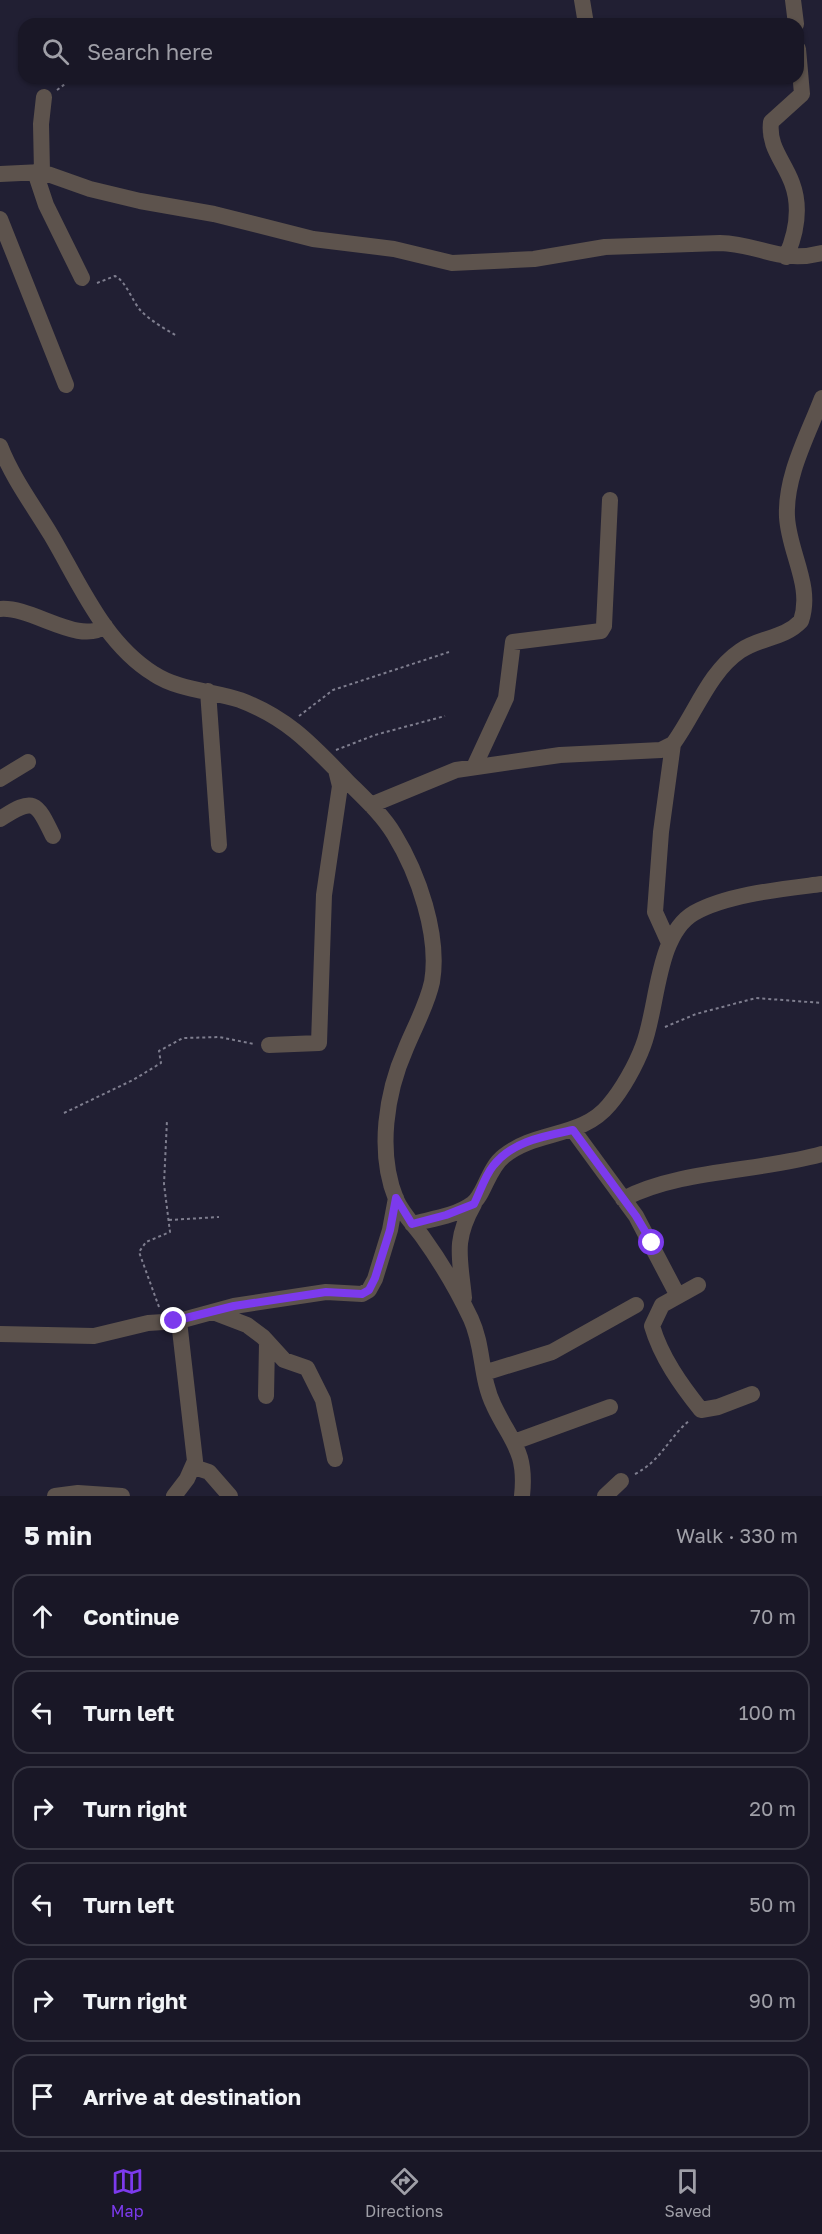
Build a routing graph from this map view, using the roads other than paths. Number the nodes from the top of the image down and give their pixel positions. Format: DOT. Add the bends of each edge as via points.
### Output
graph roads {
  1 [pos="582,0"];
  2 [pos="793,0"];
  3 [pos="585,18"];
  4 [pos="795,18"];
  5 [pos="801,84"];
  6 [pos="44,97"];
  7 [pos="38,172"];
  8 [pos="0,174"];
  9 [pos="0,219"];
  10 [pos="822,253"];
  11 [pos="786,257"];
  12 [pos="82,278"];
  13 [pos="66,385"];
  14 [pos="822,398"];
  15 [pos="0,446"];
  16 [pos="610,500"];
  17 [pos="0,609"];
  18 [pos="105,626"];
  19 [pos="208,691"];
  20 [pos="673,744"];
  21 [pos="28,762"];
  22 [pos="474,767"];
  23 [pos="336,770"];
  24 [pos="0,779"];
  25 [pos="371,805"];
  26 [pos="0,819"];
  27 [pos="53,836"];
  28 [pos="219,845"];
  29 [pos="822,884"];
  30 [pos="669,943"];
  31 [pos="269,1046"];
  32 [pos="573,1130"];
  33 [pos="822,1154"];
  34 [pos="396,1198"];
  35 [pos="623,1199"];
  36 [pos="474,1204"];
  37 [pos="412,1224"];
  38 [pos="698,1285"];
  39 [pos="678,1296"];
  40 [pos="636,1305"];
  41 [pos="465,1306"];
  42 [pos="213,1312"];
  43 [pos="174,1321"];
  44 [pos="0,1334"];
  45 [pos="267,1343"];
  46 [pos="484,1373"];
  47 [pos="752,1394"];
  48 [pos="266,1396"];
  49 [pos="610,1407"];
  50 [pos="514,1442"];
  51 [pos="335,1459"];
  52 [pos="194,1467"];
  53 [pos="621,1481"];
  54 [pos="55,1496"];
  55 [pos="122,1496"];
  56 [pos="174,1496"];
  57 [pos="230,1496"];
  58 [pos="522,1496"];
  59 [pos="605,1496"];
  1 -- 3 [label="street"];
  2 -- 4 [label="street"];
  5 -- 11 [label="street" via="802,94 771,122 770,135 796,200 795,229"];
  6 -- 7 [label="street"];
  7 -- 8 [label="street"];
  7 -- 11 [label="street" via="148,203 224,216 313,239 394,249 452,263 534,259 605,247 720,243"];
  7 -- 12 [label="street" via="38,186"];
  9 -- 13 [label="street"];
  10 -- 11 [label="street"];
  14 -- 20 [label="street" via="792,476 787,502 792,546 806,596 801,621 784,635 751,645 732,658 719,671"];
  15 -- 18 [label="street" via="14,479"];
  16 -- 22 [label="street" via="602,631 513,642 506,698"];
  17 -- 18 [label="street" via="52,621 81,633 93,633"];
  18 -- 19 [label="street" via="152,673"];
  19 -- 23 [label="street" via="262,709 289,725"];
  19 -- 28 [label="street"];
  20 -- 22 [label="street" via="661,750 560,755"];
  20 -- 30 [label="street" via="655,912"];
  21 -- 24 [label="street"];
  22 -- 25 [label="street" via="456,770"];
  23 -- 25 [label="street"];
  23 -- 31 [label="street" via="340,786 324,895 319,1043"];
  25 -- 34 [label="street" via="393,832 412,869 426,910 432,958 430,991 404,1051 389,1108 386,1161"];
  26 -- 27 [label="street" via="22,804 31,803 38,807"];
  29 -- 30 [label="street" via="709,906 681,924"];
  30 -- 32 [label="street" via="643,1046 608,1106"];
  32 -- 35 [label="street"];
  32 -- 36 [label="street" via="532,1139 503,1156 493,1166"];
  33 -- 35 [label="street" via="671,1183"];
  34 -- 37 [label="street"];
  34 -- 42 [label="street" via="390,1230 369,1290 362,1294 326,1292"];
  35 -- 39 [label="street" via="652,1243"];
  36 -- 37 [label="street"];
  36 -- 41 [label="street" via="461,1226 458,1241"];
  37 -- 41 [label="street"];
  38 -- 39 [label="street"];
  39 -- 47 [label="street" via="662,1305 652,1326 683,1388 701,1410"];
  40 -- 46 [label="street" via="552,1352"];
  41 -- 46 [label="street" via="480,1343"];
  42 -- 43 [label="street"];
  42 -- 45 [label="street" via="247,1325"];
  43 -- 44 [label="street" via="94,1336"];
  43 -- 52 [label="street" via="193,1430"];
  45 -- 48 [label="street"];
  45 -- 51 [label="street" via="284,1360 307,1368 323,1400"];
  46 -- 50 [label="street" via="494,1407"];
  49 -- 50 [label="street"];
  50 -- 58 [label="street" via="523,1469"];
  52 -- 56 [label="street"];
  52 -- 57 [label="street" via="209,1472"];
  53 -- 59 [label="street"];
  54 -- 55 [label="street"];
}
